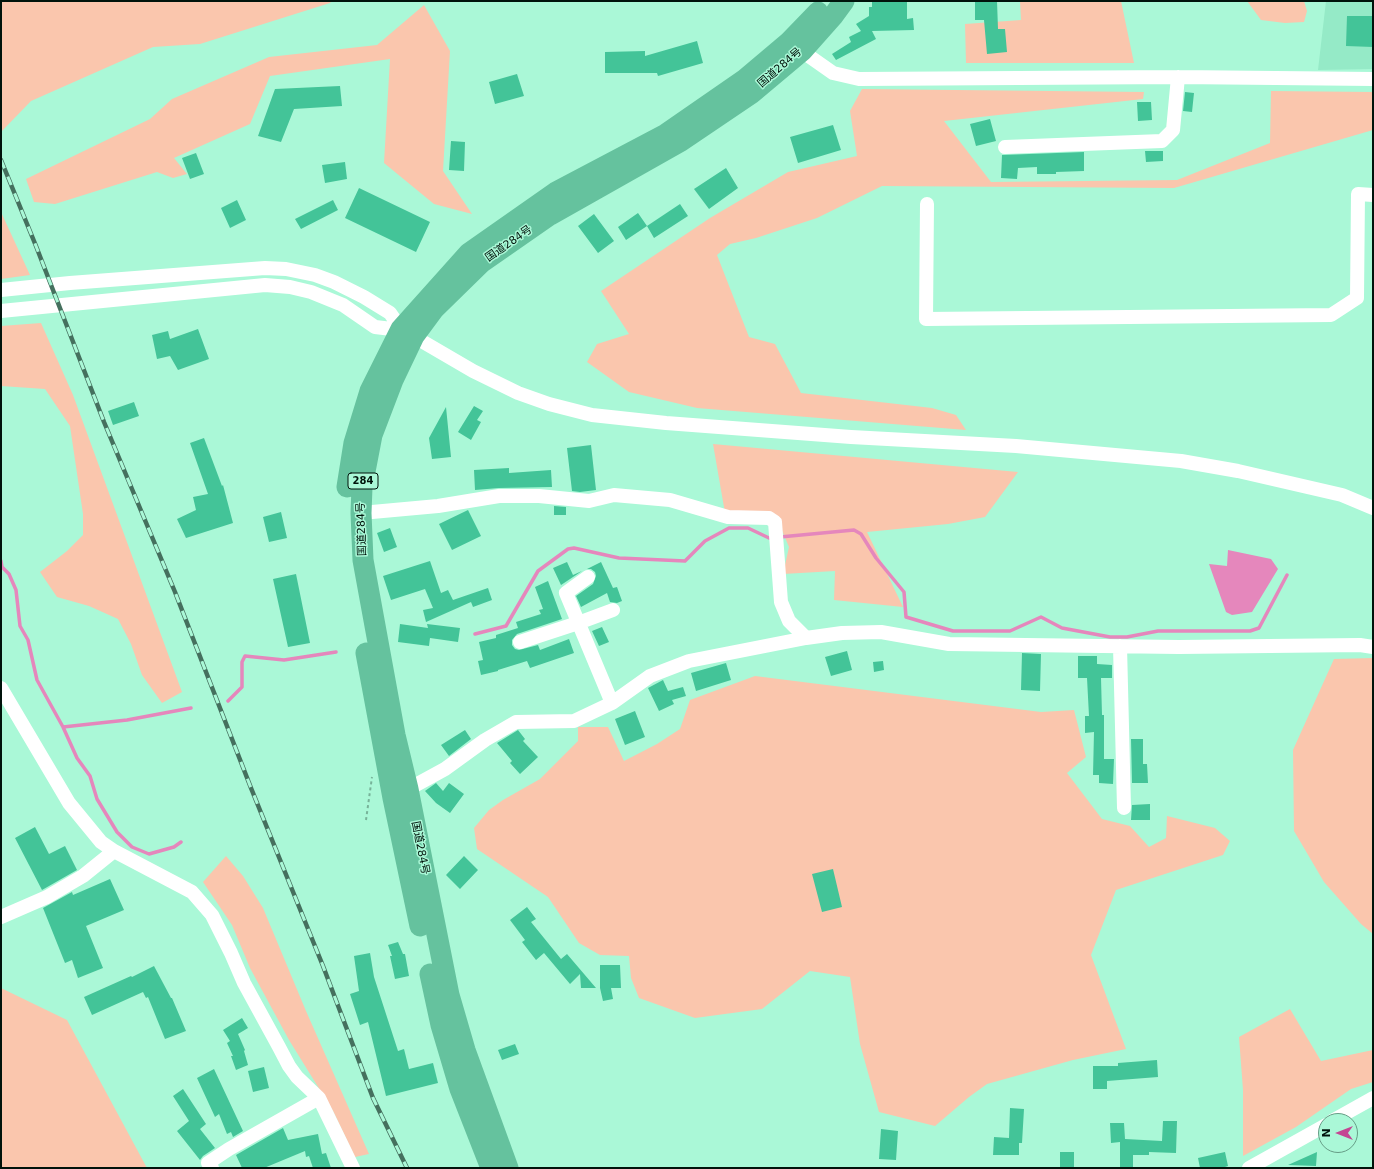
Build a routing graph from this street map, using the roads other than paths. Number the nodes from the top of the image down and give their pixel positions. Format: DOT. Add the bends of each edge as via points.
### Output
graph roads {
  1 [pos="827,1"];
  2 [pos="844,1"];
  3 [pos="796,46"];
  4 [pos="1178,77"];
  5 [pos="1373,79"];
  6 [pos="1005,147"];
  7 [pos="1373,195"];
  8 [pos="927,204"];
  9 [pos="1,290"];
  10 [pos="1,311"];
  11 [pos="408,332"];
  12 [pos="1373,508"];
  13 [pos="361,513"];
  14 [pos="588,576"];
  15 [pos="613,610"];
  16 [pos="578,623"];
  17 [pos="806,638"];
  18 [pos="520,642"];
  19 [pos="1120,646"];
  20 [pos="1373,647"];
  21 [pos="1,688"];
  22 [pos="612,703"];
  23 [pos="401,793"];
  24 [pos="1124,808"];
  25 [pos="114,851"];
  26 [pos="1,917"];
  27 [pos="319,1098"];
  28 [pos="1373,1098"];
  29 [pos="1346,1113"];
  30 [pos="1318,1129"];
  31 [pos="212,1168"];
  32 [pos="352,1168"];
  33 [pos="491,1168"];
  34 [pos="508,1168"];
  35 [pos="1248,1168"];
  1 -- 3 [label="highway, 国道284号 / 284"];
  2 -- 3 [label="highway, 国道284号 / 284" via="833,16"];
  3 -- 4 [label="street" via="833,73 859,79"];
  3 -- 11 [label="highway, 国道284号 / 284" via="752,93 681,141 550,215 481,264"];
  4 -- 5 [label="street"];
  4 -- 6 [label="street" via="1173,130 1162,141"];
  7 -- 8 [label="street" via="1358,194 1357,298 1331,314 926,319"];
  9 -- 11 [label="street" via="265,268 286,269 334,282 364,296 390,313"];
  10 -- 11 [label="street" via="265,284 312,292 343,305 375,327"];
  11 -- 12 [label="street" via="473,371 518,393 592,415 666,423 1016,446 1181,461 1342,495"];
  11 -- 13 [label="highway, 国道284号 / 284" via="372,435 362,487"];
  11 -- 23 [label="highway, 国道284号 / 284" via="370,391 354,443 347,489 348,534 371,686 385,754"];
  13 -- 17 [label="street" via="438,506 499,496 539,496 588,501 614,495 670,500 728,517 769,518 775,522 781,602 789,621"];
  13 -- 23 [label="highway, 国道284号 / 284" via="363,560 395,735"];
  14 -- 16 [label="street" via="566,592"];
  15 -- 16 [label="street"];
  16 -- 18 [label="street"];
  16 -- 22 [label="street"];
  17 -- 19 [label="street" via="842,633 881,632 948,644"];
  17 -- 22 [label="street" via="689,661 650,676"];
  19 -- 20 [label="street"];
  19 -- 24 [label="street"];
  21 -- 25 [label="street" via="69,803 101,842"];
  22 -- 23 [label="street" via="574,721 516,722 485,740 445,769"];
  23 -- 33 [label="highway, 国道284号 / 284" via="441,1025 460,1089"];
  23 -- 34 [label="highway, 国道284号 / 284" via="449,994 465,1050"];
  25 -- 26 [label="street" via="83,876"];
  25 -- 27 [label="street" via="192,892 212,915 244,983 290,1066 297,1077"];
  27 -- 31 [label="street" via="208,1163"];
  27 -- 32 [label="street"];
  28 -- 29 [label="street"];
  30 -- 35 [label="street"];
}
